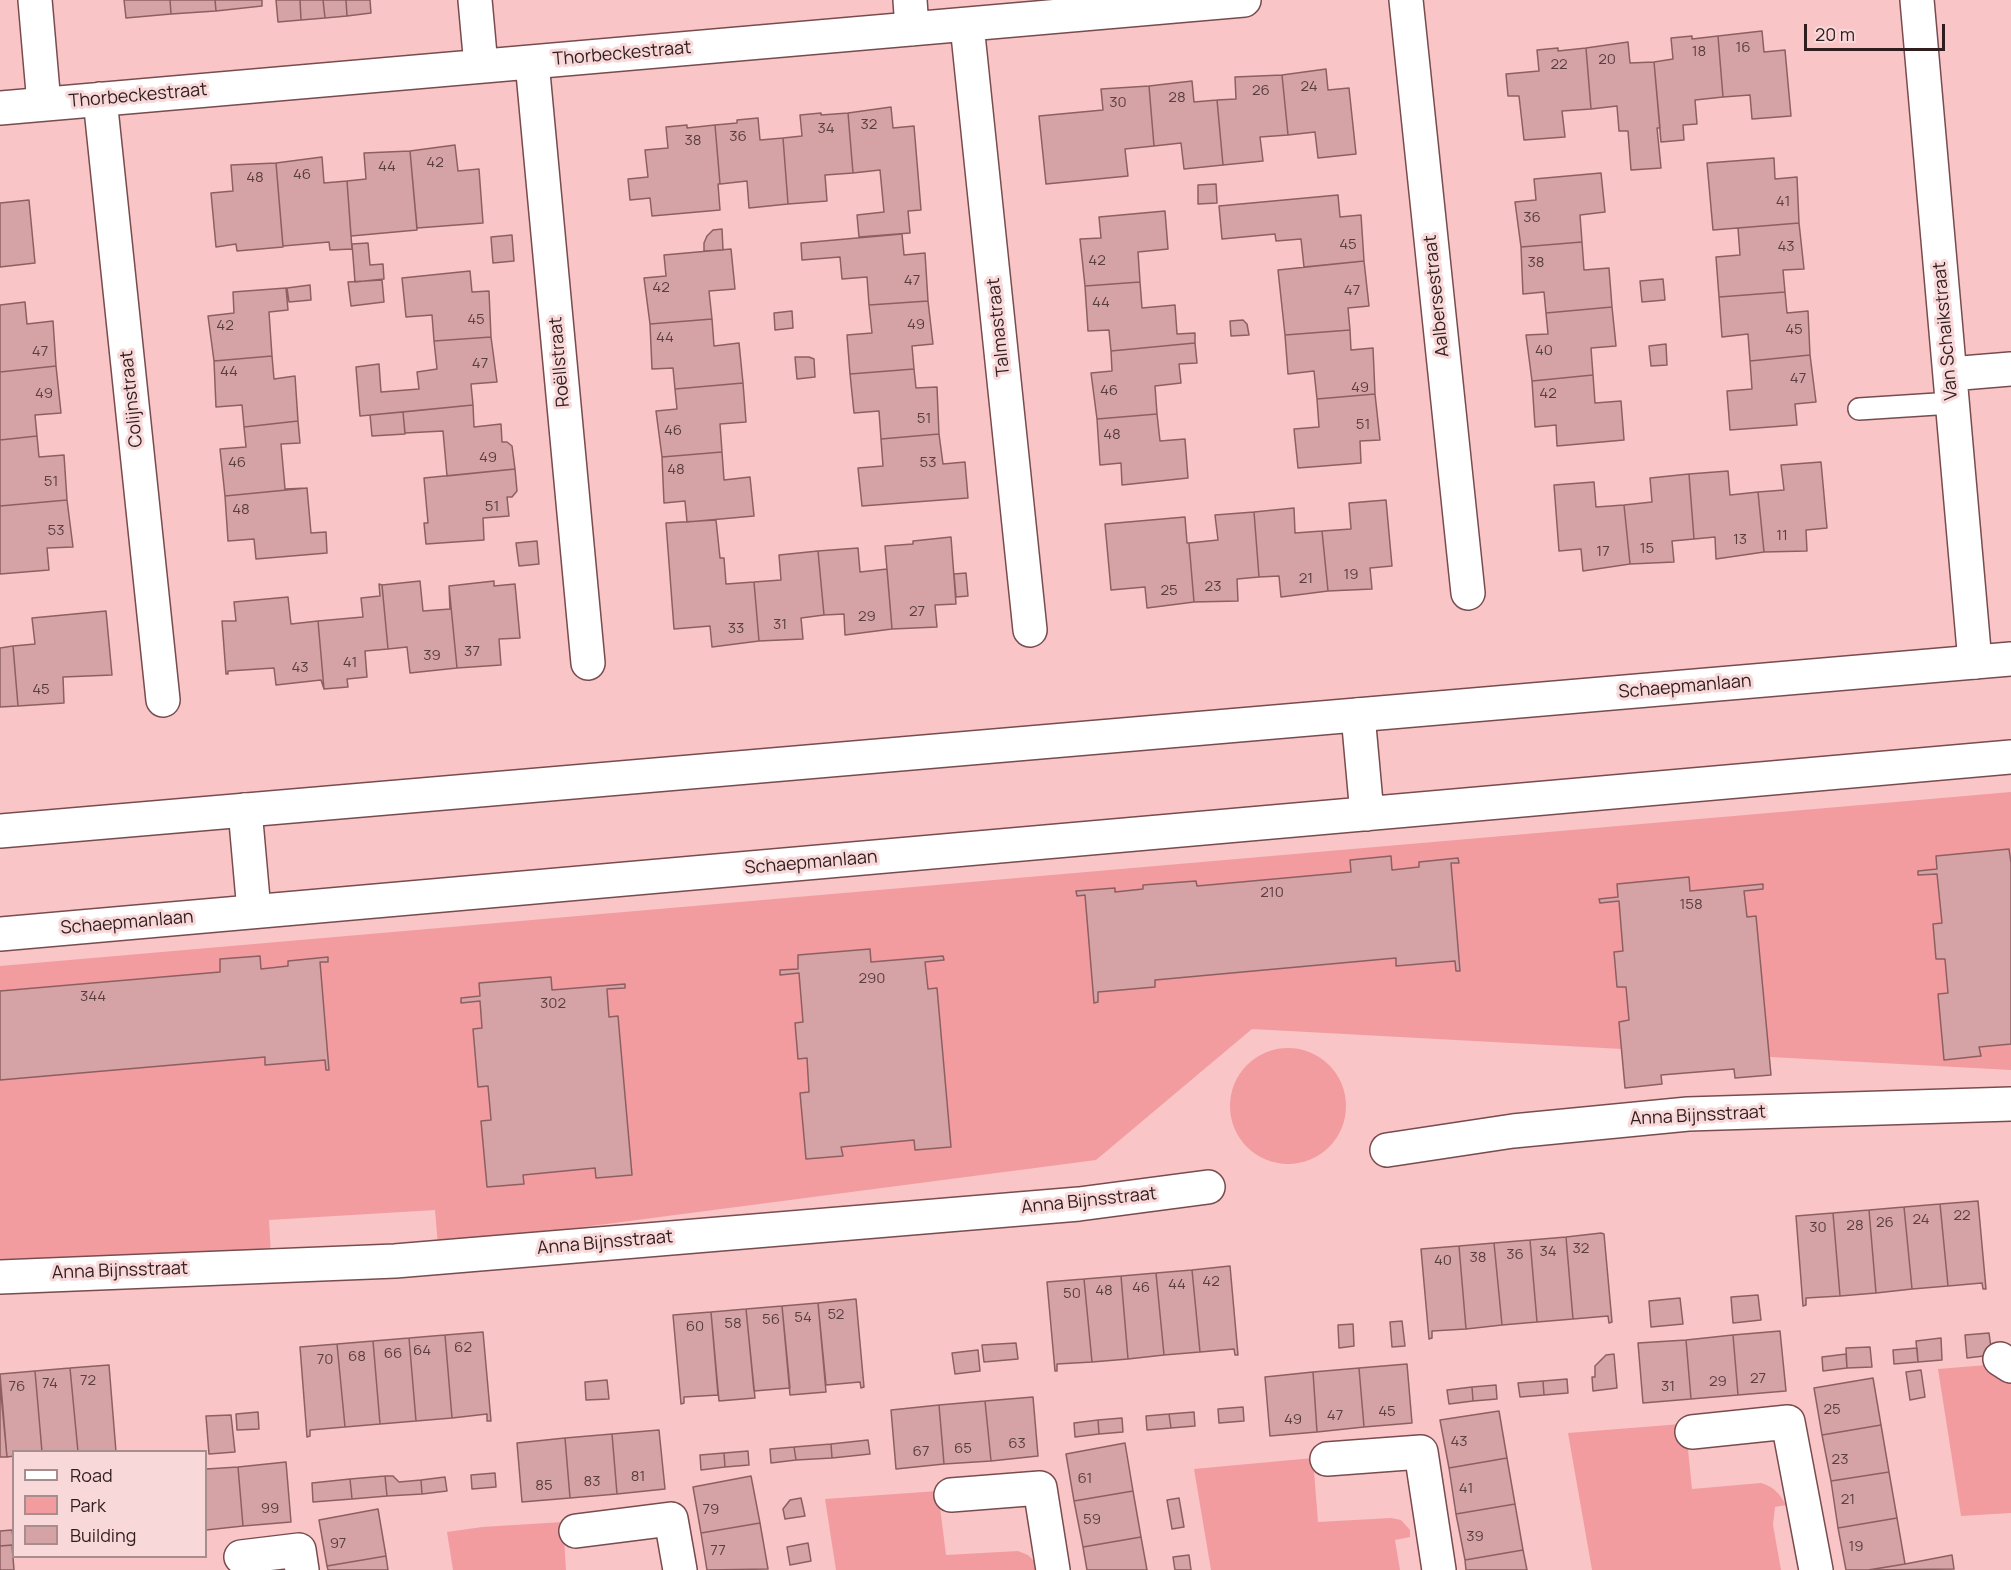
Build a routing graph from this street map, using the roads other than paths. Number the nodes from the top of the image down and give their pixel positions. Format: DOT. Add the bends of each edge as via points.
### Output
graph roads {
  1 [pos="35,0"];
  2 [pos="476,0"];
  3 [pos="1244,0"];
  4 [pos="1406,0"];
  5 [pos="1917,0"];
  6 [pos="911,14"];
  7 [pos="967,25"];
  8 [pos="532,62"];
  9 [pos="481,66"];
  10 [pos="100,99"];
  11 [pos="44,104"];
  12 [pos="0,108"];
  13 [pos="2011,369"];
  14 [pos="1951,389"];
  15 [pos="1859,409"];
  16 [pos="1468,593"];
  17 [pos="1030,630"];
  18 [pos="2011,659"];
  19 [pos="1975,662"];
  20 [pos="588,663"];
  21 [pos="164,700"];
  22 [pos="1358,716"];
  23 [pos="2011,758"];
  24 [pos="245,810"];
  25 [pos="1367,814"];
  26 [pos="0,831"];
  27 [pos="255,911"];
  28 [pos="0,934"];
  29 [pos="2011,1104"];
  30 [pos="1387,1150"];
  31 [pos="1208,1186"];
  32 [pos="0,1277"];
  33 [pos="1692,1432"];
  34 [pos="1327,1459"];
  35 [pos="951,1495"];
  36 [pos="576,1531"];
  37 [pos="241,1557"];
  38 [pos="302,1570"];
  39 [pos="680,1570"];
  40 [pos="1053,1570"];
  41 [pos="1439,1570"];
  42 [pos="1816,1570"];
  1 -- 11 [label="street"];
  2 -- 9 [label="street"];
  3 -- 7 [label="street, Thorbeckestraat"];
  4 -- 16 [label="street, Aalbersestraat"];
  5 -- 14 [label="street, Van Schaikstraat"];
  6 -- 7 [label="street, Thorbeckestraat"];
  6 -- 8 [label="street, Thorbeckestraat"];
  7 -- 17 [label="street, Talmastraat"];
  8 -- 9 [label="street, Thorbeckestraat"];
  8 -- 20 [label="street, Roëllstraat"];
  9 -- 10 [label="street, Thorbeckestraat"];
  10 -- 11 [label="street, Thorbeckestraat"];
  10 -- 21 [label="street, Colijnstraat"];
  11 -- 12 [label="street, Thorbeckestraat"];
  13 -- 14 [label="street"];
  14 -- 15 [label="lane"];
  14 -- 19 [label="street, Van Schaikstraat"];
  18 -- 19 [label="street, Schaepmanlaan"];
  19 -- 22 [label="street, Schaepmanlaan"];
  22 -- 24 [label="street, Schaepmanlaan"];
  22 -- 25 [label="street"];
  23 -- 25 [label="street, Schaepmanlaan"];
  24 -- 26 [label="street, Schaepmanlaan"];
  24 -- 27 [label="street"];
  25 -- 27 [label="street, Schaepmanlaan"];
  27 -- 28 [label="street, Schaepmanlaan"];
  29 -- 30 [label="street, Anna Bijnsstraat" via="1688,1114 1513,1131"];
  31 -- 32 [label="street, Anna Bijnsstraat" via="1079,1204 395,1261"];
  33 -- 42 [label="street" via="1788,1422"];
  34 -- 41 [label="street" via="1421,1452"];
  35 -- 40 [label="street" via="1040,1488"];
  36 -- 39 [label="street" via="671,1519"];
  37 -- 38 [label="street" via="299,1550"];
}
